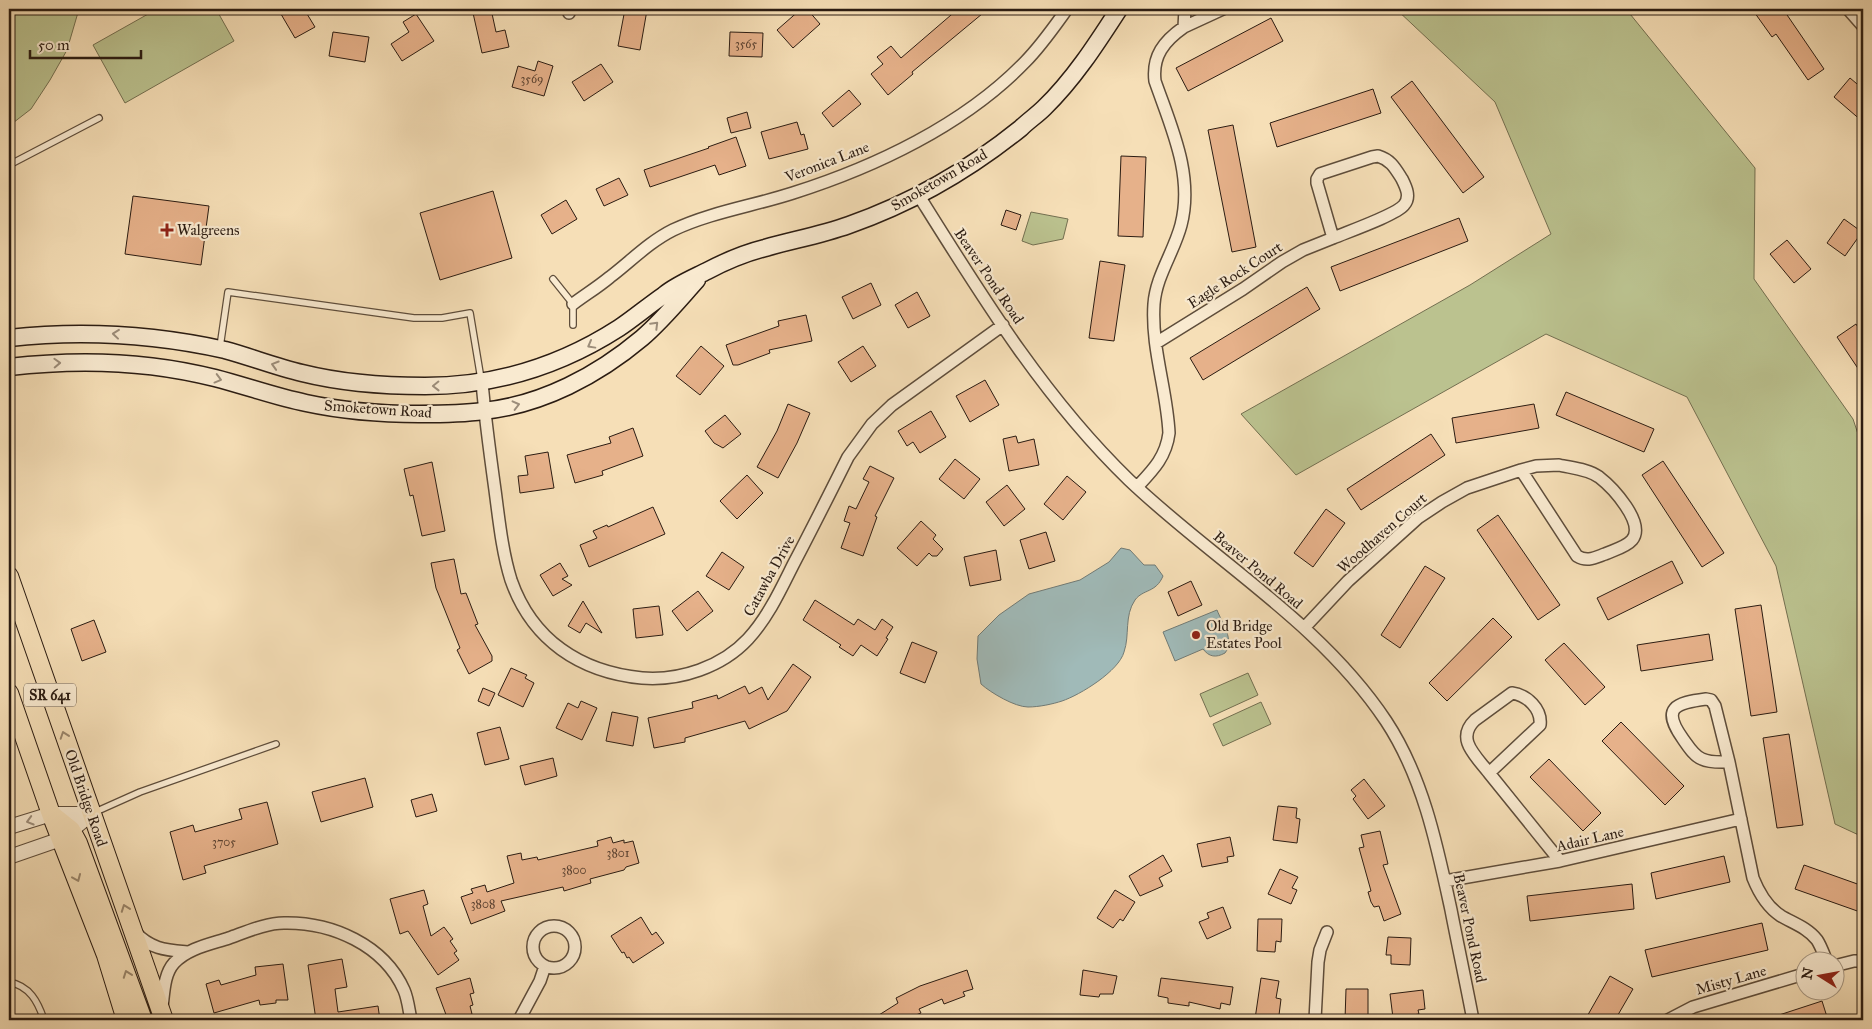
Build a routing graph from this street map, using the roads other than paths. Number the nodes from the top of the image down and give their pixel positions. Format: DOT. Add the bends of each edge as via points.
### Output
graph roads {
  1 [pos="1067,9"];
  2 [pos="1119,9"];
  3 [pos="1185,9"];
  4 [pos="1223,9"];
  5 [pos="1848,9"];
  6 [pos="1863,26"];
  7 [pos="1184,27"];
  8 [pos="99,118"];
  9 [pos="9,165"];
  10 [pos="919,196"];
  11 [pos="1333,238"];
  12 [pos="706,271"];
  13 [pos="553,279"];
  14 [pos="573,304"];
  15 [pos="573,324"];
  16 [pos="1002,325"];
  17 [pos="9,338"];
  18 [pos="1156,344"];
  19 [pos="219,349"];
  20 [pos="9,367"];
  21 [pos="482,382"];
  22 [pos="485,411"];
  23 [pos="1521,470"];
  24 [pos="1137,487"];
  25 [pos="9,576"];
  26 [pos="1304,628"];
  27 [pos="9,694"];
  28 [pos="276,744"];
  29 [pos="1729,762"];
  30 [pos="1489,773"];
  31 [pos="52,814"];
  32 [pos="91,814"];
  33 [pos="1741,819"];
  34 [pos="9,827"];
  35 [pos="66,834"];
  36 [pos="9,857"];
  37 [pos="1560,861"];
  38 [pos="1445,882"];
  39 [pos="133,929"];
  40 [pos="1327,932"];
  41 [pos="187,952"];
  42 [pos="1823,952"];
  43 [pos="1863,961"];
  44 [pos="1844,964"];
  45 [pos="545,966"];
  46 [pos="1794,977"];
  47 [pos="9,982"];
  48 [pos="163,1015"];
  49 [pos="44,1020"];
  50 [pos="126,1020"];
  51 [pos="143,1020"];
  52 [pos="411,1020"];
  53 [pos="519,1020"];
  54 [pos="1315,1020"];
  55 [pos="1473,1020"];
  56 [pos="1668,1020"];
  1 -- 14 [label="street, Veronica Lane" via="1026,62 972,108 942,127 856,169 793,193 673,230 649,244"];
  2 -- 10 [label="main road, Smoketown Road" via="1075,72 1044,108 962,171"];
  3 -- 7 [label="street"];
  4 -- 7 [label="street"];
  5 -- 6 [label="street"];
  7 -- 18 [label="street" via="1163,44 1154,71 1179,151 1185,184 1181,226 1154,302"];
  8 -- 9 [label="lane"];
  10 -- 12 [label="main road, Smoketown Road" via="846,226 763,248"];
  10 -- 16 [label="street, Beaver Pond Road"];
  11 -- 11 [label="street, Eagle Rock Court" via="1404,206 1406,187 1393,164 1372,156 1320,174 1317,184"];
  11 -- 18 [label="street, Eagle Rock Court" via="1282,262"];
  12 -- 21 [label="main road, Smoketown Road, one-way" via="666,292 620,328 556,362"];
  22 -- 12 [label="main road, Smoketown Road, one-way" via="537,400 588,375 643,337"];
  13 -- 14 [label="lane"];
  14 -- 15 [label="lane"];
  16 -- 22 [label="street, Catawba Drive" via="892,405 859,439 768,615 746,641 711,665 673,677 649,678 602,671 567,655 532,620 511,579 500,529"];
  16 -- 24 [label="street, Beaver Pond Road" via="1098,448"];
  19 -- 17 [label="main road, Smoketown Road, one-way" via="109,334"];
  18 -- 24 [label="street" via="1168,439 1159,463"];
  21 -- 19 [label="main road, Smoketown Road, one-way" via="457,386 346,382 304,374"];
  19 -- 21 [label="lane" via="228,292 414,318 470,313"];
  20 -- 22 [label="main road, Smoketown Road, one-way" via="40,363 129,364 214,378 307,404 404,414"];
  21 -- 22 [label="street, Catawba Drive"];
  23 -- 23 [label="street, Woodhaven Court" via="1576,556 1583,560 1591,559 1628,544 1634,538 1636,524 1632,517 1598,476 1558,465"];
  23 -- 26 [label="street, Woodhaven Court" via="1467,488 1418,518 1348,581"];
  24 -- 26 [label="street, Beaver Pond Road"];
  32 -- 25 [label="main road, Old Bridge Road / SR 641, one-way"];
  26 -- 38 [label="street, Beaver Pond Road" via="1358,684 1400,745 1428,812"];
  27 -- 31 [label="main road, SR 641"];
  28 -- 32 [label="lane" via="140,792"];
  29 -- 29 [label="street" via="1711,700 1686,701 1678,705 1673,724 1690,748 1700,759"];
  29 -- 33 [label="street"];
  30 -- 30 [label="street" via="1466,741 1470,724 1512,693 1520,694 1532,703 1541,718 1540,725"];
  30 -- 37 [label="street"];
  31 -- 32 [label="street"];
  31 -- 34 [label="street, one-way"];
  31 -- 35 [label="main road"];
  32 -- 35 [label="street"];
  39 -- 32 [label="main road, Old Bridge Road / SR 641, one-way"];
  33 -- 37 [label="street, Adair Lane"];
  33 -- 42 [label="street" via="1759,892 1779,915 1818,940"];
  35 -- 36 [label="street"];
  35 -- 50 [label="main road, one-way"];
  51 -- 35 [label="main road, one-way" via="78,843"];
  37 -- 38 [label="street, Adair Lane"];
  38 -- 55 [label="street, Beaver Pond Road"];
  39 -- 41 [label="street" via="141,939 158,948"];
  39 -- 48 [label="main road, Old Bridge Road / SR 641"];
  40 -- 54 [label="street" via="1318,962"];
  41 -- 48 [label="street" via="174,962 167,975"];
  41 -- 52 [label="street" via="284,922 326,928 362,943 386,962 404,991"];
  43 -- 44 [label="street"];
  45 -- 53 [label="street"];
  46 -- 56 [label="street, Misty Lane" via="1693,1008"];
  47 -- 49 [label="lane" via="25,988 32,995"];
}
